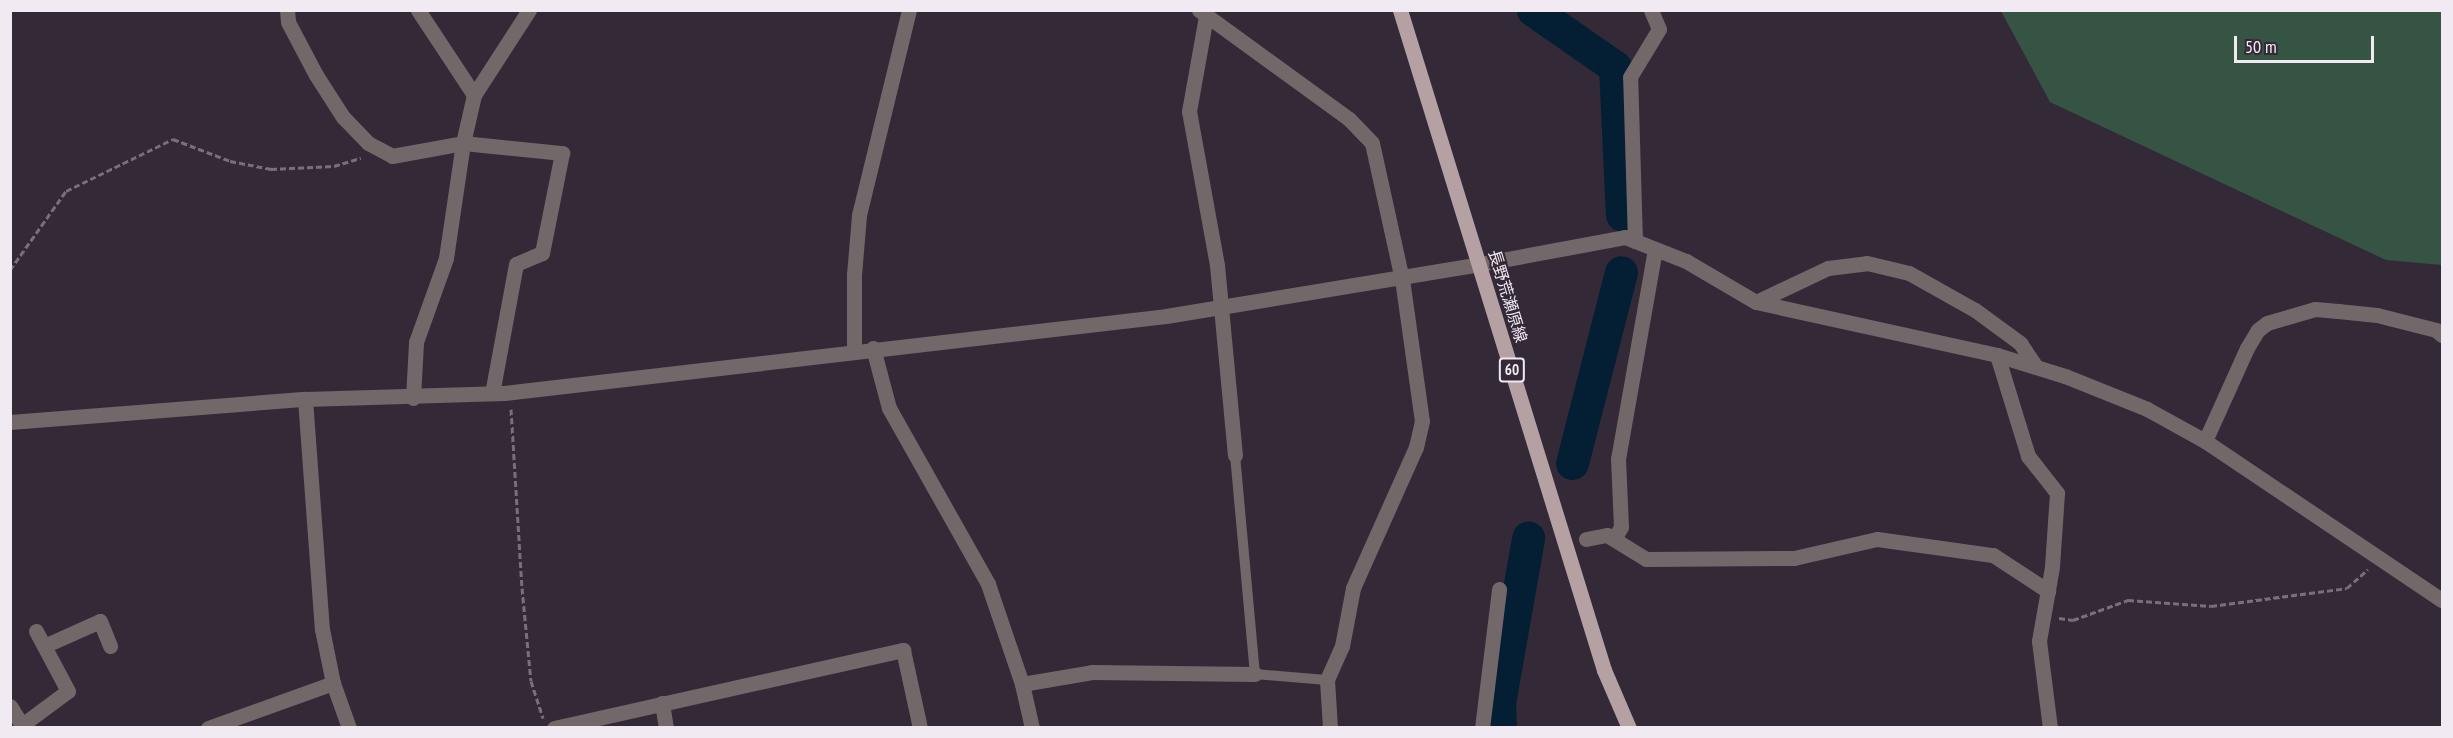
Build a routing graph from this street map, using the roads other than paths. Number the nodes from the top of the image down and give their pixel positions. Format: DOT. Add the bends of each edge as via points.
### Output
graph roads {
  1 [pos="287,10"];
  2 [pos="418,10"];
  3 [pos="529,10"];
  4 [pos="909,10"];
  5 [pos="1400,10"];
  6 [pos="1651,10"];
  7 [pos="1203,13"];
  8 [pos="474,95"];
  9 [pos="463,143"];
  10 [pos="1635,241"];
  11 [pos="1655,249"];
  12 [pos="1480,264"];
  13 [pos="1402,279"];
  14 [pos="1756,302"];
  15 [pos="1220,307"];
  16 [pos="2442,334"];
  17 [pos="873,348"];
  18 [pos="854,350"];
  19 [pos="1997,354"];
  20 [pos="2037,367"];
  21 [pos="492,393"];
  22 [pos="413,398"];
  23 [pos="305,399"];
  24 [pos="10,422"];
  25 [pos="2205,441"];
  26 [pos="1235,455"];
  27 [pos="1586,539"];
  28 [pos="1614,539"];
  29 [pos="1499,589"];
  30 [pos="2048,591"];
  31 [pos="2442,600"];
  32 [pos="36,631"];
  33 [pos="44,646"];
  34 [pos="110,646"];
  35 [pos="1255,674"];
  36 [pos="1327,680"];
  37 [pos="333,683"];
  38 [pos="1022,684"];
  39 [pos="662,703"];
  40 [pos="10,706"];
  41 [pos="21,727"];
  42 [pos="208,728"];
  43 [pos="349,728"];
  44 [pos="554,728"];
  45 [pos="666,728"];
  46 [pos="920,728"];
  47 [pos="1032,728"];
  48 [pos="1330,728"];
  49 [pos="1482,728"];
  50 [pos="1629,728"];
  51 [pos="2050,728"];
  1 -- 9 [label="street" via="288,22 316,75 343,117 368,144 392,156"];
  2 -- 8 [label="street"];
  3 -- 8 [label="street"];
  4 -- 18 [label="street" via="859,215"];
  5 -- 12 [label="main road, 長野荒瀬原線 / 60"];
  6 -- 10 [label="street" via="1659,29 1630,77"];
  7 -- 13 [label="street" via="1349,119 1372,143"];
  7 -- 15 [label="street" via="1189,111 1217,265"];
  8 -- 9 [label="street"];
  9 -- 21 [label="street" via="562,153 542,253 516,264"];
  9 -- 22 [label="street" via="446,258 416,342"];
  10 -- 11 [label="street"];
  10 -- 12 [label="street" via="1625,237"];
  11 -- 14 [label="street" via="1686,261"];
  11 -- 28 [label="street" via="1618,459 1621,527"];
  12 -- 13 [label="street"];
  12 -- 50 [label="main road, 長野荒瀬原線 / 60" via="1604,670"];
  13 -- 15 [label="street"];
  13 -- 36 [label="street" via="1422,422 1416,447 1353,588 1342,646"];
  14 -- 19 [label="street"];
  14 -- 20 [label="street" via="1828,268 1867,263 1909,273 1975,310 2020,344"];
  15 -- 17 [label="street"];
  15 -- 26 [label="street"];
  16 -- 25 [label="street" via="2377,315 2315,309 2267,323 2247,348"];
  17 -- 18 [label="street"];
  17 -- 38 [label="street" via="889,408 988,584"];
  18 -- 21 [label="street"];
  19 -- 20 [label="street"];
  19 -- 30 [label="street" via="2028,456 2057,492"];
  20 -- 25 [label="street" via="2147,409"];
  21 -- 22 [label="street"];
  22 -- 23 [label="street"];
  23 -- 24 [label="street"];
  23 -- 37 [label="street" via="321,629"];
  25 -- 31 [label="street"];
  26 -- 35 [label="lane"];
  27 -- 28 [label="street" via="1607,535"];
  28 -- 30 [label="street" via="1646,559 1794,558 1878,539 1993,555"];
  29 -- 49 [label="street"];
  30 -- 51 [label="street" via="2038,641"];
  32 -- 33 [label="street"];
  33 -- 34 [label="street" via="100,621"];
  33 -- 41 [label="street" via="68,691"];
  35 -- 36 [label="lane"];
  35 -- 38 [label="street" via="1092,672"];
  36 -- 48 [label="street"];
  37 -- 42 [label="street"];
  37 -- 43 [label="street"];
  38 -- 47 [label="street"];
  39 -- 44 [label="street"];
  39 -- 45 [label="street"];
  39 -- 46 [label="street" via="903,650"];
  40 -- 41 [label="street"];
}
